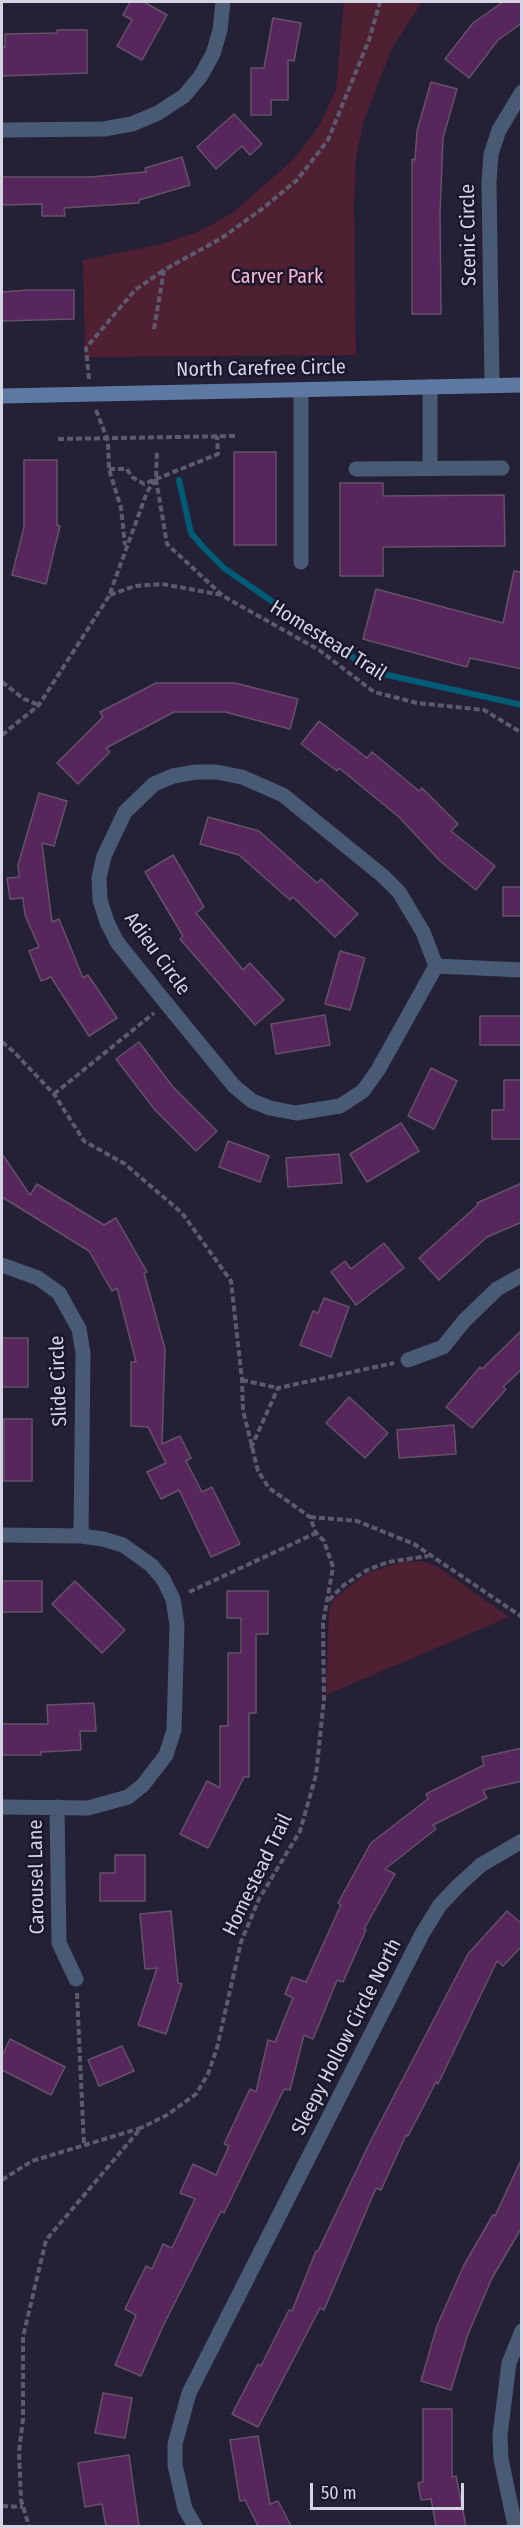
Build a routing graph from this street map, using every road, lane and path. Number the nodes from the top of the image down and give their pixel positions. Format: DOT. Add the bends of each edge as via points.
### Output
graph roads {
  1 [pos="223,2"];
  2 [pos="380,2"];
  3 [pos="522,92"];
  4 [pos="2,130"];
  5 [pos="164,270"];
  6 [pos="154,329"];
  7 [pos="86,348"];
  8 [pos="492,385"];
  9 [pos="522,385"];
  10 [pos="430,387"];
  11 [pos="301,390"];
  12 [pos="2,396"];
  13 [pos="217,436"];
  14 [pos="235,436"];
  15 [pos="106,438"];
  16 [pos="58,439"];
  17 [pos="156,450"];
  18 [pos="430,468"];
  19 [pos="502,468"];
  20 [pos="109,469"];
  21 [pos="356,469"];
  22 [pos="156,479"];
  23 [pos="125,548"];
  24 [pos="301,562"];
  25 [pos="109,596"];
  26 [pos="223,596"];
  27 [pos="2,682"];
  28 [pos="39,705"];
  29 [pos="522,733"];
  30 [pos="2,735"];
  31 [pos="436,966"];
  32 [pos="522,970"];
  33 [pos="166,1003"];
  34 [pos="2,1042"];
  35 [pos="54,1094"];
  36 [pos="2,1265"];
  37 [pos="522,1275"];
  38 [pos="408,1360"];
  39 [pos="242,1380"];
  40 [pos="278,1388"];
  41 [pos="251,1449"];
  42 [pos="310,1517"];
  43 [pos="316,1533"];
  44 [pos="2,1535"];
  45 [pos="81,1536"];
  46 [pos="429,1556"];
  47 [pos="173,1599"];
  48 [pos="329,1600"];
  49 [pos="522,1617"];
  50 [pos="2,1807"];
  51 [pos="57,1807"];
  52 [pos="522,1841"];
  53 [pos="76,1979"];
  54 [pos="141,2128"];
  55 [pos="84,2145"];
  56 [pos="2,2180"];
  57 [pos="522,2331"];
  58 [pos="2,2506"];
  59 [pos="23,2507"];
  60 [pos="29,2526"];
  61 [pos="195,2526"];
  62 [pos="515,2526"];
  1 -- 4 [label="street" via="213,54 184,96 158,114 104,129"];
  2 -- 5 [label="path" via="369,40 328,140 297,180 220,239"];
  3 -- 8 [label="street, Scenic Circle" via="499,130 491,153"];
  5 -- 6 [label="path"];
  5 -- 7 [label="path" via="135,290"];
  8 -- 9 [label="main road, North Carefree Circle"];
  8 -- 10 [label="main road, North Carefree Circle"];
  10 -- 11 [label="main road, North Carefree Circle"];
  10 -- 18 [label="street"];
  11 -- 12 [label="main road, North Carefree Circle"];
  11 -- 24 [label="street"];
  13 -- 14 [label="path"];
  13 -- 15 [label="path"];
  13 -- 22 [label="path" via="218,454"];
  15 -- 16 [label="path"];
  15 -- 20 [label="path, Homestead Trail"];
  17 -- 22 [label="path, Homestead Trail"];
  18 -- 19 [label="street"];
  18 -- 21 [label="street"];
  20 -- 22 [label="path" via="127,469 144,484"];
  20 -- 23 [label="path, Homestead Trail" via="121,508"];
  22 -- 23 [label="path, Homestead Trail"];
  22 -- 26 [label="path, Homestead Trail" via="167,543"];
  23 -- 25 [label="path, Homestead Trail"];
  25 -- 26 [label="path, Homestead Trail" via="135,586 162,584"];
  25 -- 28 [label="path, Homestead Trail"];
  26 -- 29 [label="path, Homestead Trail" via="319,650 374,692 417,703 484,710"];
  27 -- 28 [label="path"];
  28 -- 30 [label="path, Homestead Trail"];
  31 -- 32 [label="street"];
  31 -- 33 [label="street, Adieu Circle" via="363,1091 340,1106 319,1111 296,1113 252,1101 234,1086"];
  31 -- 33 [label="street, Adieu Circle" via="423,932 399,892 301,810 266,785 216,772 196,772 154,784 125,812 104,856 99,878 100,900 117,942"];
  33 -- 35 [label="path"];
  34 -- 35 [label="path"];
  35 -- 39 [label="path" via="84,1142 126,1164 182,1213 231,1281"];
  36 -- 45 [label="street, Slide Circle" via="38,1278 59,1293 79,1329 83,1353"];
  37 -- 38 [label="street" via="497,1289 443,1347"];
  38 -- 40 [label="path"];
  39 -- 40 [label="path"];
  39 -- 41 [label="path"];
  40 -- 41 [label="path"];
  41 -- 42 [label="path" via="269,1488"];
  42 -- 43 [label="path, Homestead Trail"];
  42 -- 46 [label="path" via="366,1524 414,1544"];
  43 -- 47 [label="path"];
  43 -- 48 [label="path, Homestead Trail" via="324,1541 333,1567"];
  44 -- 45 [label="street"];
  45 -- 47 [label="street" via="103,1539 131,1550 151,1565"];
  46 -- 48 [label="path" via="387,1562 367,1570"];
  46 -- 49 [label="path"];
  47 -- 51 [label="street" via="177,1625 174,1730 166,1755 128,1797 88,1808"];
  48 -- 54 [label="path, Homestead Trail" via="323,1623 324,1700 316,1775 300,1831 259,1899 241,1942 208,2074 196,2094"];
  50 -- 51 [label="street"];
  51 -- 53 [label="street, Carousel Lane" via="59,1943"];
  52 -- 61 [label="street, Sleepy Hollow Circle North" via="481,1865 459,1885 440,1905 422,1934 189,2393 175,2444 178,2487"];
  53 -- 55 [label="path"];
  54 -- 55 [label="path, Homestead Trail"];
  54 -- 59 [label="path, Homestead Trail" via="46,2240 22,2337 19,2452"];
  55 -- 56 [label="path, Homestead Trail" via="32,2161"];
  57 -- 62 [label="street" via="507,2374 500,2435"];
  58 -- 59 [label="path"];
  59 -- 60 [label="path, Homestead Trail"];
}
